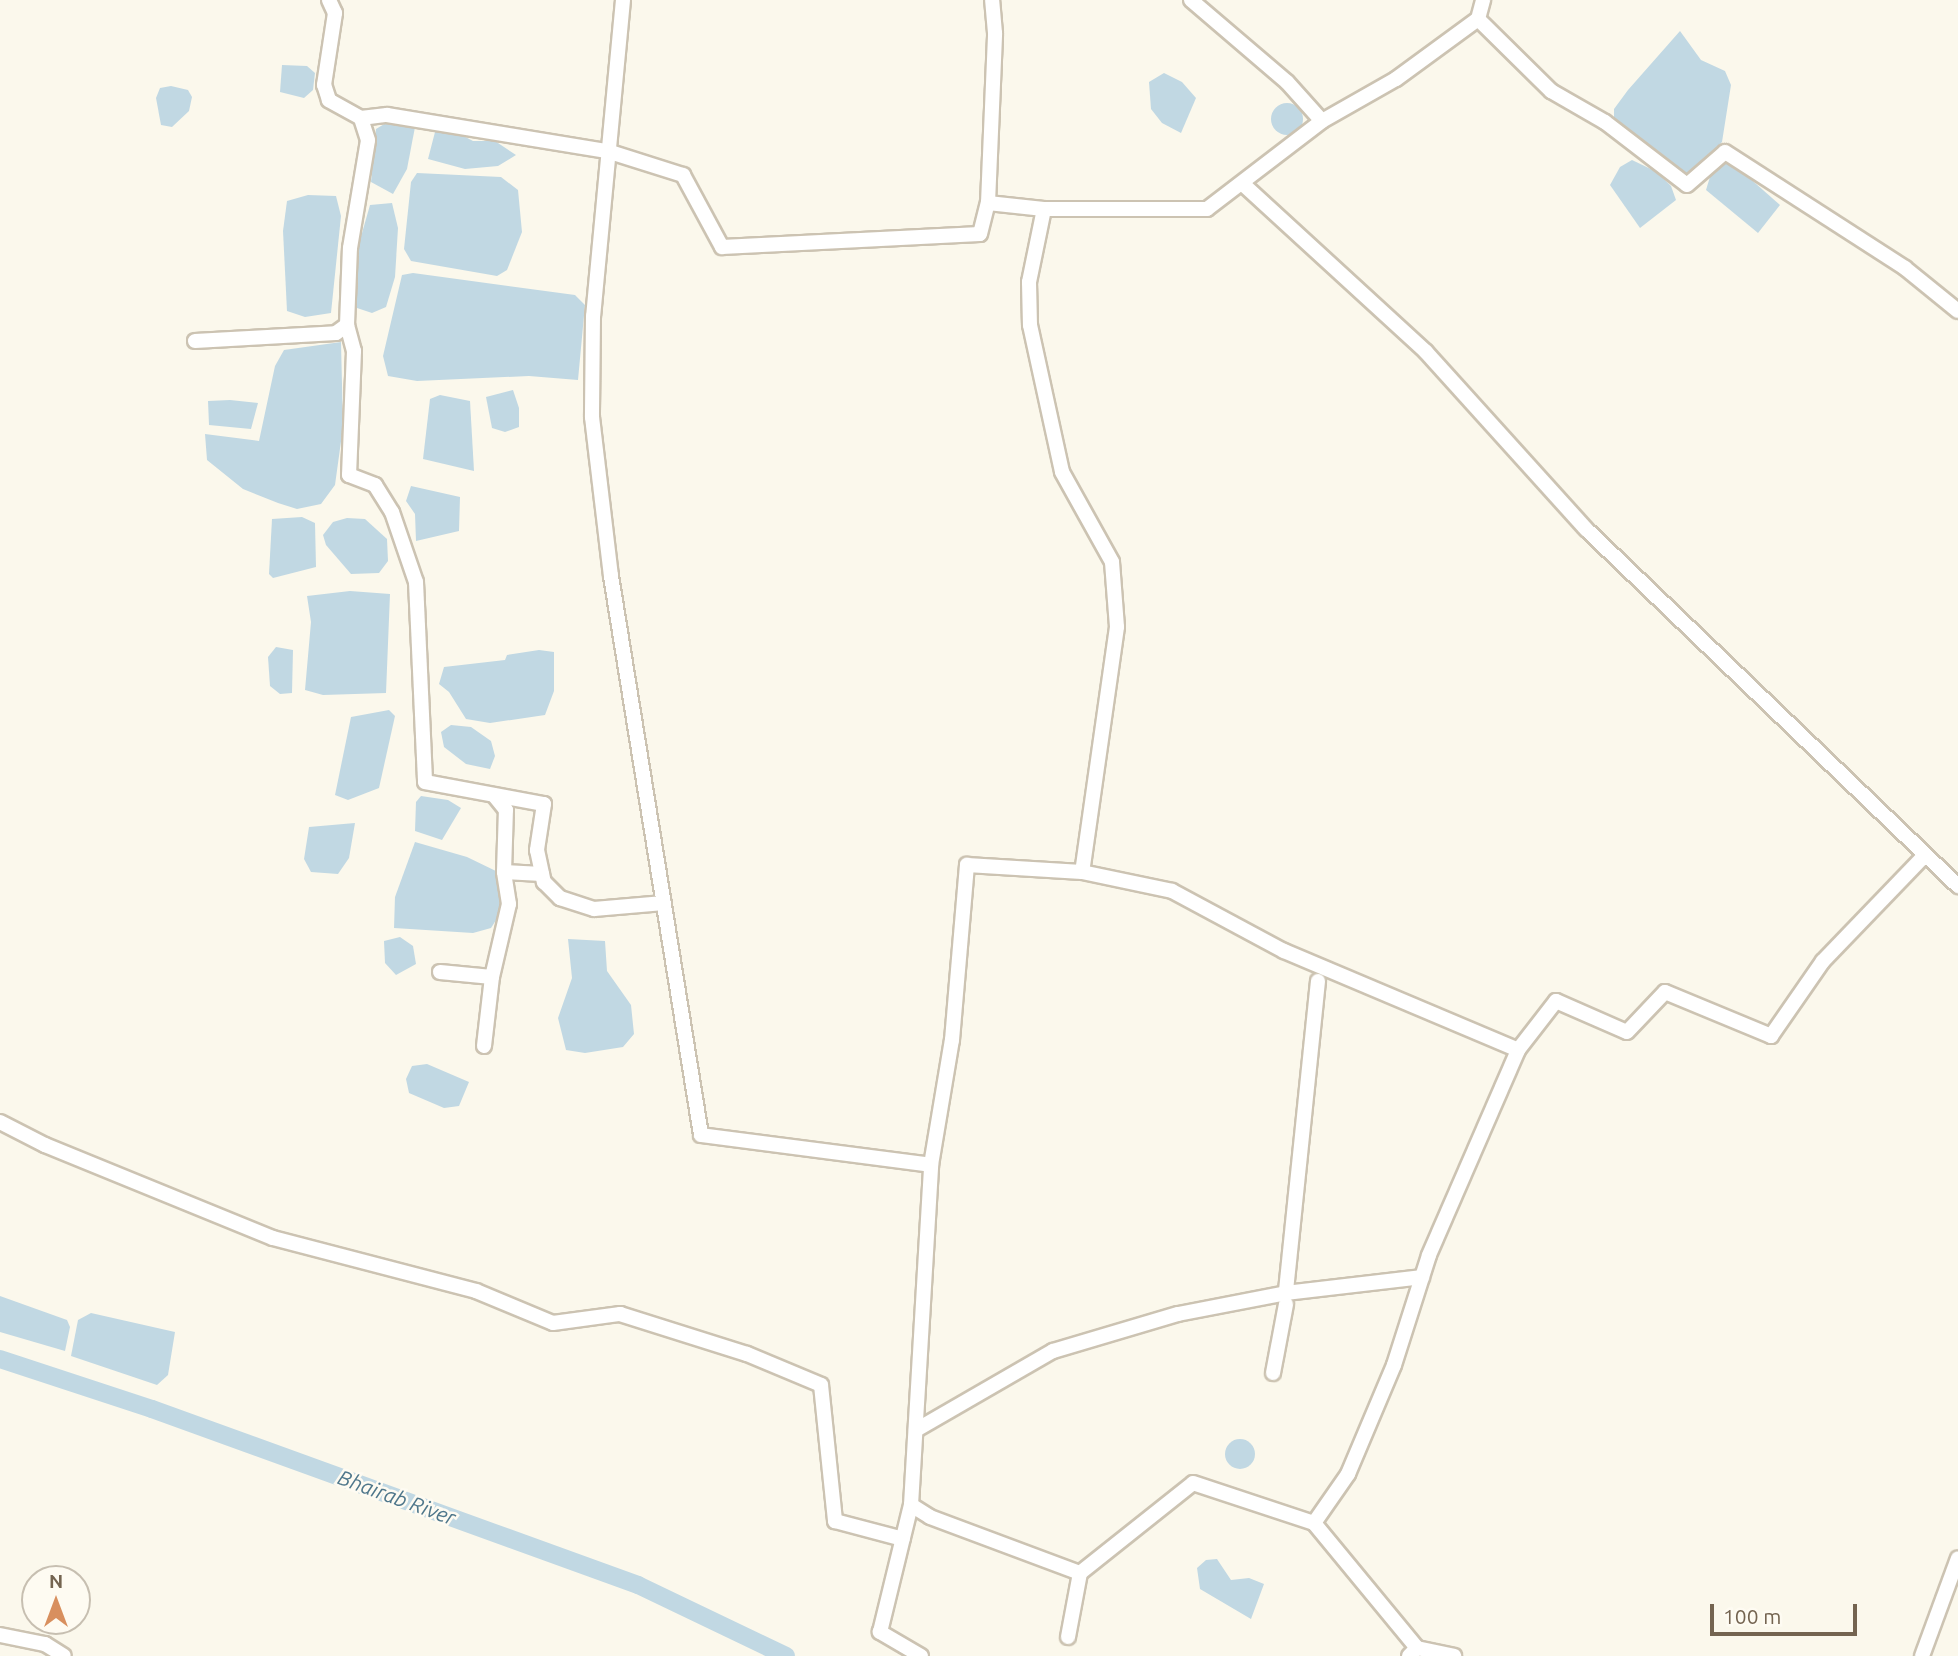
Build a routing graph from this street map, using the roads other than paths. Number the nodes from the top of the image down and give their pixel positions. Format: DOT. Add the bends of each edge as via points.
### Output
graph roads {
  1 [pos="329,0"];
  2 [pos="623,0"];
  3 [pos="992,0"];
  4 [pos="1191,0"];
  5 [pos="1483,0"];
  6 [pos="1478,19"];
  7 [pos="361,118"];
  8 [pos="1322,121"];
  9 [pos="607,151"];
  10 [pos="1244,185"];
  11 [pos="988,203"];
  12 [pos="1044,209"];
  13 [pos="1958,310"];
  14 [pos="347,325"];
  15 [pos="195,341"];
  16 [pos="494,795"];
  17 [pos="1926,855"];
  18 [pos="504,872"];
  19 [pos="1082,872"];
  20 [pos="542,874"];
  21 [pos="1958,886"];
  22 [pos="664,903"];
  23 [pos="440,972"];
  24 [pos="492,977"];
  25 [pos="1318,981"];
  26 [pos="484,1046"];
  27 [pos="1518,1050"];
  28 [pos="0,1122"];
  29 [pos="931,1165"];
  30 [pos="1422,1277"];
  31 [pos="1286,1299"];
  32 [pos="1273,1373"];
  33 [pos="916,1430"];
  34 [pos="911,1505"];
  35 [pos="1314,1523"];
  36 [pos="903,1539"];
  37 [pos="1958,1558"];
  38 [pos="1080,1573"];
  39 [pos="0,1635"];
  40 [pos="1068,1637"];
  41 [pos="1413,1652"];
  42 [pos="64,1656"];
  43 [pos="921,1656"];
  44 [pos="1454,1656"];
  45 [pos="1922,1656"];
  1 -- 7 [label="street" via="335,13 324,85 329,100"];
  2 -- 9 [label="street"];
  3 -- 11 [label="street" via="995,33"];
  4 -- 8 [label="street" via="1287,82"];
  5 -- 6 [label="street"];
  6 -- 8 [label="street" via="1396,79"];
  6 -- 13 [label="street" via="1550,91 1605,122 1687,185 1725,152 1905,268"];
  7 -- 9 [label="street" via="387,114"];
  7 -- 14 [label="street" via="368,141 350,248"];
  8 -- 10 [label="street"];
  9 -- 11 [label="street" via="683,174 722,247 980,234"];
  9 -- 22 [label="street" via="593,316 592,417 611,576"];
  10 -- 12 [label="street" via="1207,209"];
  10 -- 17 [label="street" via="1426,352 1586,528"];
  11 -- 12 [label="street"];
  12 -- 19 [label="street" via="1029,282 1030,325 1062,472 1112,562 1116,614"];
  14 -- 15 [label="street" via="336,333"];
  14 -- 16 [label="street" via="354,351 349,475 375,485 392,512 416,582 425,782"];
  16 -- 18 [label="street" via="506,810"];
  16 -- 20 [label="street" via="544,804 537,850"];
  17 -- 21 [label="street"];
  17 -- 27 [label="street" via="1823,961 1771,1036 1665,992 1627,1032 1556,1001"];
  18 -- 20 [label="street"];
  18 -- 24 [label="street" via="509,904"];
  19 -- 27 [label="street" via="1172,891 1284,951"];
  19 -- 29 [label="street" via="967,865 952,1040"];
  20 -- 22 [label="street" via="560,898 594,909"];
  22 -- 29 [label="street" via="701,1135"];
  23 -- 24 [label="street"];
  24 -- 26 [label="street"];
  25 -- 31 [label="street"];
  27 -- 30 [label="street"];
  28 -- 36 [label="street" via="45,1145 273,1238 476,1291 553,1323 620,1314 747,1354 821,1385 835,1521"];
  29 -- 33 [label="street"];
  30 -- 31 [label="street"];
  30 -- 35 [label="street" via="1394,1365 1348,1474"];
  31 -- 32 [label="street"];
  31 -- 33 [label="street" via="1178,1314 1053,1351"];
  33 -- 34 [label="street"];
  34 -- 36 [label="street"];
  34 -- 38 [label="street" via="930,1517"];
  35 -- 38 [label="street" via="1193,1483"];
  35 -- 41 [label="street"];
  36 -- 43 [label="street" via="880,1632"];
  37 -- 45 [label="street"];
  38 -- 40 [label="street"];
  39 -- 42 [label="street" via="45,1644"];
  41 -- 44 [label="street"];
}
